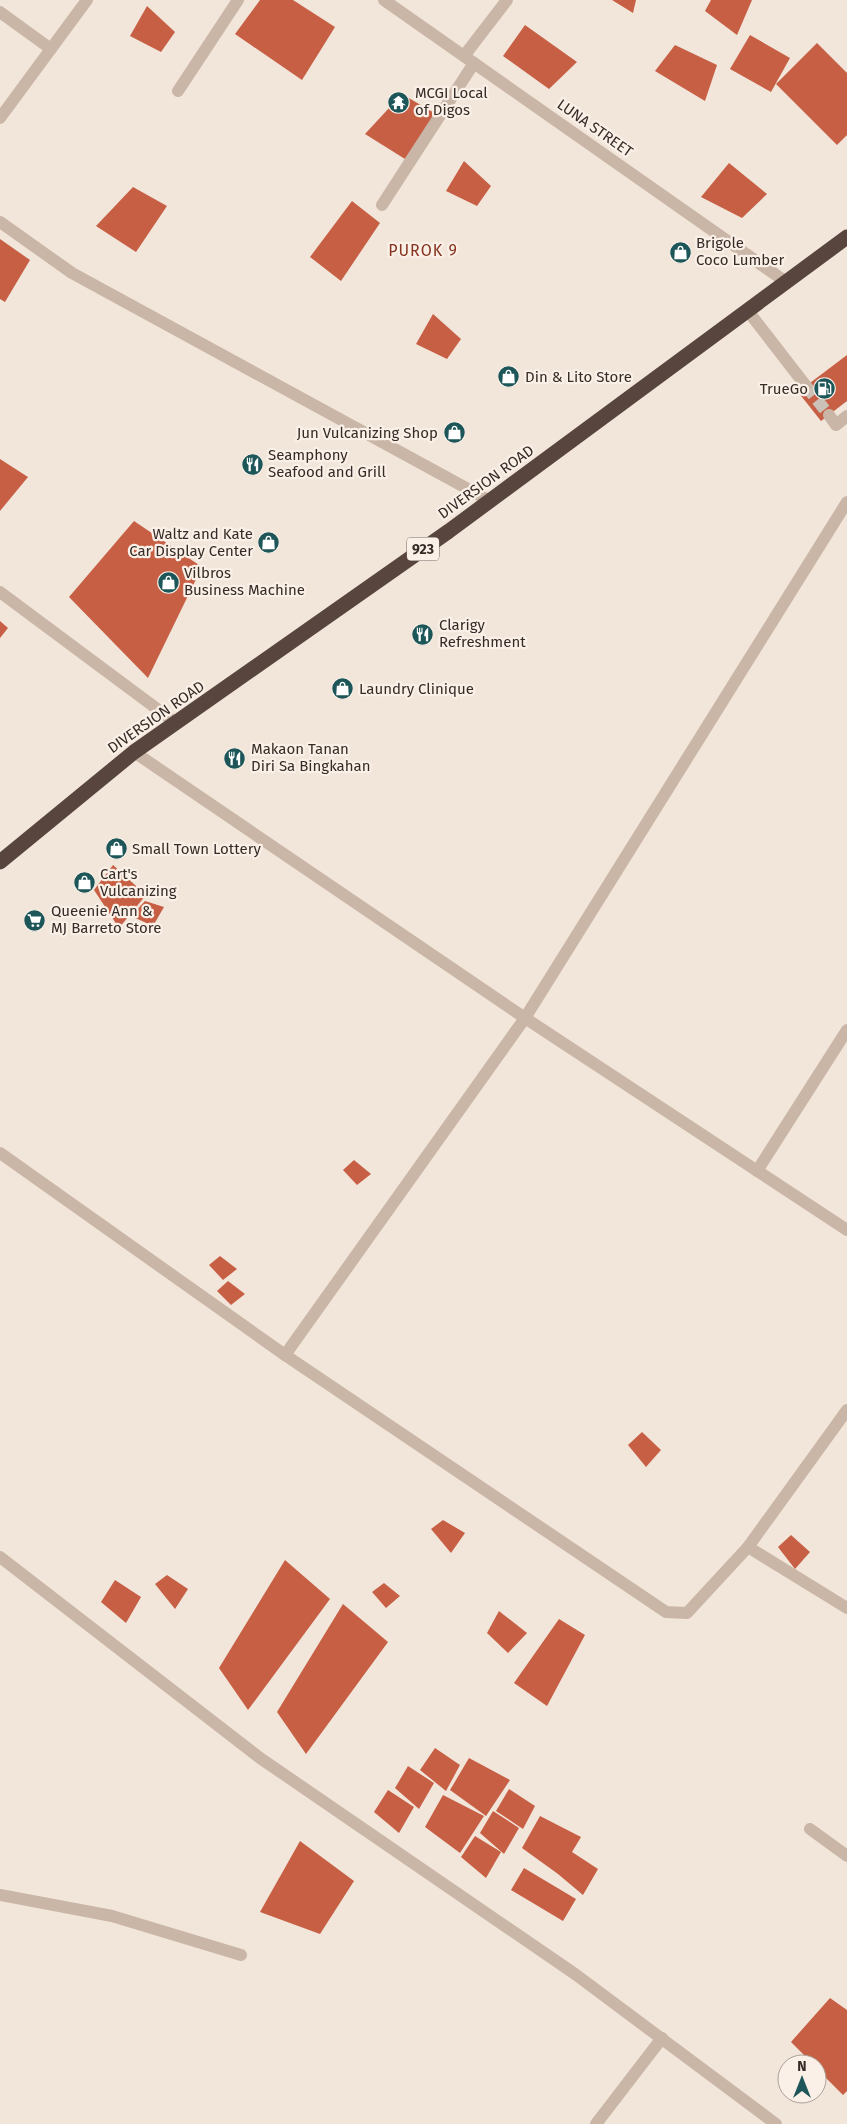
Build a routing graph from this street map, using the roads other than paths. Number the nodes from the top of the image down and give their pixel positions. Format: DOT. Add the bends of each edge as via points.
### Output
graph roads {
  1 [pos="87,0"];
  2 [pos="238,0"];
  3 [pos="384,0"];
  4 [pos="507,0"];
  5 [pos="0,12"];
  6 [pos="51,49"];
  7 [pos="469,59"];
  8 [pos="178,91"];
  9 [pos="0,118"];
  10 [pos="382,205"];
  11 [pos="0,222"];
  12 [pos="847,236"];
  13 [pos="786,282"];
  14 [pos="748,311"];
  15 [pos="806,386"];
  16 [pos="829,415"];
  17 [pos="847,416"];
  18 [pos="490,501"];
  19 [pos="847,502"];
  20 [pos="0,592"];
  21 [pos="176,723"];
  22 [pos="134,752"];
  23 [pos="0,860"];
  24 [pos="526,1018"];
  25 [pos="847,1030"];
  26 [pos="0,1152"];
  27 [pos="757,1171"];
  28 [pos="847,1230"];
  29 [pos="285,1355"];
  30 [pos="847,1410"];
  31 [pos="748,1547"];
  32 [pos="0,1557"];
  33 [pos="847,1608"];
  34 [pos="810,1829"];
  35 [pos="847,1856"];
  36 [pos="0,1896"];
  37 [pos="241,1955"];
  38 [pos="662,2038"];
  39 [pos="596,2124"];
  40 [pos="776,2124"];
  1 -- 6 [label="street"];
  2 -- 8 [label="street"];
  3 -- 7 [label="street, LUNA STREET"];
  4 -- 7 [label="street"];
  5 -- 6 [label="street"];
  6 -- 9 [label="street"];
  7 -- 10 [label="street"];
  7 -- 13 [label="street, LUNA STREET"];
  11 -- 18 [label="street" via="72,273"];
  12 -- 13 [label="highway, DIVERSION ROAD / 923"];
  13 -- 14 [label="highway, DIVERSION ROAD / 923"];
  14 -- 15 [label="street"];
  14 -- 18 [label="highway, DIVERSION ROAD / 923"];
  16 -- 17 [label="street" via="836,425"];
  18 -- 21 [label="highway, DIVERSION ROAD / 923"];
  19 -- 24 [label="street"];
  20 -- 21 [label="street"];
  21 -- 22 [label="highway, DIVERSION ROAD / 923"];
  22 -- 23 [label="highway, DIVERSION ROAD / 923"];
  22 -- 24 [label="street"];
  24 -- 27 [label="street"];
  24 -- 29 [label="street"];
  25 -- 27 [label="street"];
  26 -- 29 [label="street"];
  27 -- 28 [label="street"];
  29 -- 31 [label="street" via="666,1612 687,1613"];
  30 -- 31 [label="street"];
  31 -- 33 [label="street"];
  32 -- 38 [label="street" via="260,1758 575,1974"];
  34 -- 35 [label="street"];
  36 -- 37 [label="street" via="112,1916"];
  38 -- 39 [label="street"];
  38 -- 40 [label="street"];
}
